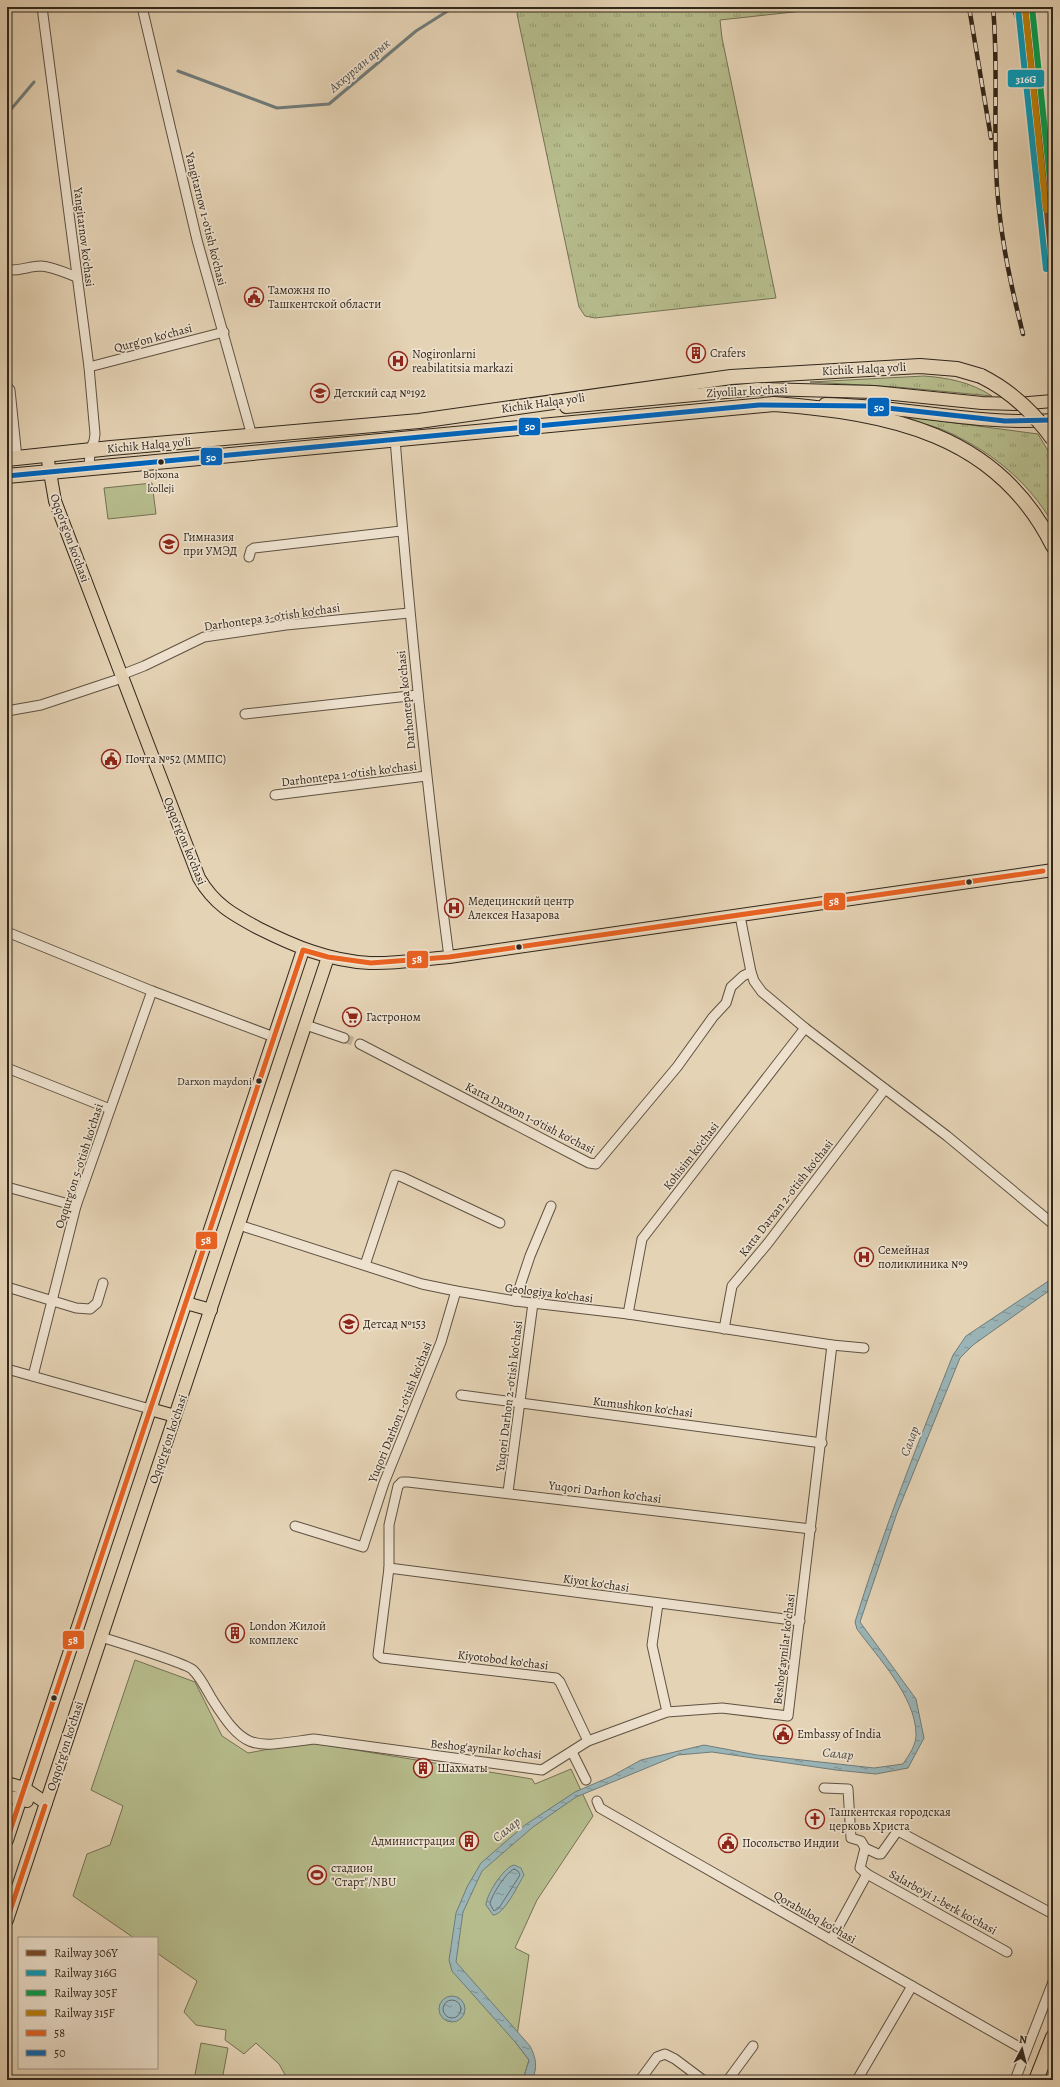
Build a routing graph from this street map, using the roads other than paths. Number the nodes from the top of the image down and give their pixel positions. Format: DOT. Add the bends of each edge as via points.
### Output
graph roads {
  1 [pos="42,7"];
  2 [pos="142,7"];
  3 [pos="7,270"];
  4 [pos="77,277"];
  5 [pos="224,332"];
  6 [pos="89,367"];
  7 [pos="7,388"];
  8 [pos="1053,401"];
  9 [pos="774,404"];
  10 [pos="441,418"];
  11 [pos="1053,420"];
  12 [pos="393,423"];
  13 [pos="252,436"];
  14 [pos="395,439"];
  15 [pos="1053,439"];
  16 [pos="90,450"];
  17 [pos="47,455"];
  18 [pos="12,459"];
  19 [pos="89,469"];
  20 [pos="50,473"];
  21 [pos="7,476"];
  22 [pos="401,531"];
  23 [pos="1053,546"];
  24 [pos="249,557"];
  25 [pos="409,613"];
  26 [pos="121,677"];
  27 [pos="418,695"];
  28 [pos="7,711"];
  29 [pos="245,714"];
  30 [pos="426,776"];
  31 [pos="275,795"];
  32 [pos="1053,870"];
  33 [pos="740,916"];
  34 [pos="7,932"];
  35 [pos="303,950"];
  36 [pos="328,957"];
  37 [pos="449,957"];
  38 [pos="751,972"];
  39 [pos="152,991"];
  40 [pos="306,1025"];
  41 [pos="805,1028"];
  42 [pos="274,1036"];
  43 [pos="344,1038"];
  44 [pos="360,1044"];
  45 [pos="7,1068"];
  46 [pos="885,1089"];
  47 [pos="110,1109"];
  48 [pos="7,1187"];
  49 [pos="76,1206"];
  50 [pos="551,1206"];
  51 [pos="500,1223"];
  52 [pos="1053,1224"];
  53 [pos="239,1225"];
  54 [pos="365,1265"];
  55 [pos="103,1283"];
  56 [pos="7,1287"];
  57 [pos="456,1291"];
  58 [pos="52,1300"];
  59 [pos="516,1301"];
  60 [pos="186,1302"];
  61 [pos="533,1303"];
  62 [pos="211,1310"];
  63 [pos="628,1314"];
  64 [pos="724,1328"];
  65 [pos="832,1344"];
  66 [pos="864,1348"];
  67 [pos="7,1369"];
  68 [pos="33,1376"];
  69 [pos="461,1395"];
  70 [pos="519,1403"];
  71 [pos="150,1409"];
  72 [pos="175,1416"];
  73 [pos="822,1443"];
  74 [pos="508,1492"];
  75 [pos="295,1526"];
  76 [pos="811,1528"];
  77 [pos="389,1568"];
  78 [pos="658,1604"];
  79 [pos="800,1621"];
  80 [pos="102,1637"];
  81 [pos="667,1712"];
  82 [pos="588,1741"];
  83 [pos="572,1752"];
  84 [pos="586,1780"];
  85 [pos="7,1783"];
  86 [pos="24,1788"];
  87 [pos="824,1788"];
  88 [pos="7,1796"];
  89 [pos="20,1800"];
  90 [pos="597,1801"];
  91 [pos="46,1803"];
  92 [pos="7,1840"];
  93 [pos="865,1848"];
  94 [pos="867,1874"];
  95 [pos="1053,1914"];
  96 [pos="7,1920"];
  97 [pos="831,1940"];
  98 [pos="1007,1952"];
  99 [pos="1053,1982"];
  100 [pos="912,1986"];
  101 [pos="1053,2037"];
  102 [pos="753,2046"];
  103 [pos="1026,2051"];
  104 [pos="640,2080"];
  105 [pos="703,2080"];
  106 [pos="728,2080"];
  107 [pos="857,2080"];
  108 [pos="1015,2080"];
  109 [pos="1036,2080"];
  1 -- 4 [label="street, Yangitarnov ko'chasi"];
  2 -- 5 [label="street, Yangitarnov 1-o'tish ko'chasi" via="197,240"];
  3 -- 4 [label="street" via="45,267"];
  4 -- 6 [label="street, Yangitarnov ko'chasi"];
  5 -- 6 [label="street, Qurg'on ko'chasi"];
  5 -- 13 [label="street, Yangitarnov 1-o'tish ko'chasi"];
  6 -- 16 [label="street, Yangitarnov ko'chasi" via="95,434"];
  7 -- 18 [label="street" via="10,390"];
  8 -- 10 [label="main road, Ziyolilar ko'chasi" via="982,403 874,392 758,388"];
  9 -- 11 [label="main road, Ziyolilar ko'chasi" via="869,406 1005,421"];
  9 -- 14 [label="highway, Kichik Halqa yo'li"];
  9 -- 23 [label="highway, Kichik Halqa yo'li" via="826,408 880,418 912,426 940,437 981,460 1011,485 1039,520"];
  10 -- 12 [label="highway, Kichik Halqa yo'li"];
  10 -- 15 [label="highway, Kichik Halqa yo'li, bridge" via="693,382 768,374 920,366 957,369 981,376 1020,402"];
  12 -- 13 [label="highway, Kichik Halqa yo'li"];
  12 -- 14 [label="highway"];
  13 -- 16 [label="highway, Kichik Halqa yo'li"];
  14 -- 19 [label="highway, Kichik Halqa yo'li"];
  14 -- 22 [label="street, Darhontepa ko'chasi"];
  16 -- 17 [label="highway, Kichik Halqa yo'li"];
  16 -- 19 [label="street, Yangitarnov ko'chasi"];
  17 -- 18 [label="highway, Kichik Halqa yo'li"];
  17 -- 20 [label="main road, Oqqo'rg'on ko'chasi"];
  19 -- 20 [label="highway, Kichik Halqa yo'li"];
  20 -- 21 [label="highway, Kichik Halqa yo'li"];
  20 -- 26 [label="main road, Oqqo'rg'on ko'chasi" via="55,500"];
  22 -- 24 [label="street" via="254,548"];
  22 -- 25 [label="street, Darhontepa ko'chasi"];
  25 -- 26 [label="street, Darhontepa 3-o'tish ko'chasi" via="286,625 204,637"];
  25 -- 27 [label="street, Darhontepa ko'chasi"];
  26 -- 28 [label="street, Darhontepa 3-o'tish ko'chasi" via="41,705"];
  26 -- 35 [label="main road, Oqqo'rg'on ko'chasi" via="194,868 207,892 227,910"];
  27 -- 29 [label="street"];
  27 -- 30 [label="street, Darhontepa ko'chasi"];
  30 -- 31 [label="street, Darhontepa 1-o'tish ko'chasi"];
  30 -- 37 [label="street, Darhontepa ko'chasi"];
  32 -- 33 [label="main road"];
  33 -- 37 [label="main road"];
  33 -- 38 [label="street"];
  34 -- 39 [label="street"];
  35 -- 36 [label="main road"];
  35 -- 42 [label="main road, Oqqo'rg'on ko'chasi"];
  36 -- 37 [label="main road" via="378,963"];
  36 -- 40 [label="main road, Oqqo'rg'on ko'chasi"];
  38 -- 41 [label="street" via="762,992"];
  38 -- 44 [label="street, Katta Darxon 1-o'tish ko'chasi" via="730,987 726,1003 677,1067 596,1164"];
  39 -- 42 [label="street"];
  39 -- 47 [label="street, Oqqurg'on 5-o'tish ko'chasi"];
  40 -- 43 [label="street"];
  40 -- 53 [label="main road, Oqqo'rg'on ko'chasi"];
  41 -- 46 [label="street"];
  41 -- 63 [label="street, Kohisim ko'chasi" via="642,1239"];
  42 -- 60 [label="main road, Oqqo'rg'on ko'chasi"];
  45 -- 47 [label="street"];
  46 -- 52 [label="street" via="947,1136"];
  46 -- 64 [label="street, Katta Darxan 2-o'tish ko'chasi" via="768,1243 732,1286"];
  47 -- 49 [label="street, Oqqurg'on 5-o'tish ko'chasi"];
  48 -- 49 [label="street"];
  49 -- 58 [label="street, Oqqurg'on 5-o'tish ko'chasi"];
  50 -- 59 [label="street" via="530,1256"];
  51 -- 54 [label="street" via="395,1175"];
  53 -- 54 [label="street, Geologiya ko'chasi"];
  53 -- 62 [label="main road, Oqqo'rg'on ko'chasi"];
  54 -- 57 [label="street, Geologiya ko'chasi" via="422,1284"];
  55 -- 58 [label="street" via="97,1303 90,1309 76,1308"];
  56 -- 58 [label="street"];
  57 -- 59 [label="street, Geologiya ko'chasi"];
  57 -- 75 [label="street, Yuqori Darhon 1-o'tish ko'chasi" via="441,1342 384,1482 363,1547"];
  58 -- 68 [label="street, Oqqurg'on 5-o'tish ko'chasi"];
  59 -- 61 [label="street, Geologiya ko'chasi"];
  60 -- 62 [label="main road"];
  60 -- 71 [label="main road, Oqqo'rg'on ko'chasi"];
  61 -- 63 [label="street, Geologiya ko'chasi"];
  61 -- 70 [label="street, Yuqori Darhon 2-o'tish ko'chasi"];
  62 -- 72 [label="main road, Oqqo'rg'on ko'chasi"];
  63 -- 64 [label="street, Geologiya ko'chasi"];
  64 -- 65 [label="street, Geologiya ko'chasi"];
  65 -- 66 [label="street, Geologiya ko'chasi"];
  65 -- 73 [label="street, Beshog'aynilar ko'chasi"];
  67 -- 68 [label="street"];
  68 -- 71 [label="street"];
  69 -- 70 [label="street, Kumushkon ko'chasi"];
  70 -- 73 [label="street, Kumushkon ko'chasi"];
  70 -- 74 [label="street, Yuqori Darhon 2-o'tish ko'chasi"];
  71 -- 72 [label="main road"];
  71 -- 86 [label="main road, Oqqo'rg'on ko'chasi"];
  72 -- 80 [label="main road, Oqqo'rg'on ko'chasi"];
  73 -- 76 [label="street, Beshog'aynilar ko'chasi"];
  74 -- 76 [label="street, Yuqori Darhon ko'chasi"];
  74 -- 77 [label="street, Yuqori Darhon ko'chasi" via="402,1482 398,1486 389,1525"];
  76 -- 79 [label="street, Beshog'aynilar ko'chasi"];
  77 -- 78 [label="street, Kiyot ko'chasi"];
  77 -- 82 [label="street, Kiyotobod ko'chasi" via="378,1655 382,1658 556,1678"];
  78 -- 79 [label="street, Kiyot ko'chasi"];
  78 -- 81 [label="street" via="652,1645"];
  79 -- 81 [label="street, Beshog'aynilar ko'chasi" via="788,1716 722,1708"];
  80 -- 83 [label="street, Beshog'aynilar ko'chasi" via="193,1669 231,1727 243,1738 255,1743 277,1744 314,1739 540,1770"];
  80 -- 91 [label="main road, Oqqo'rg'on ko'chasi"];
  81 -- 82 [label="street, Beshog'aynilar ko'chasi"];
  82 -- 83 [label="street, Beshog'aynilar ko'chasi"];
  83 -- 84 [label="street"];
  85 -- 86 [label="main road"];
  86 -- 89 [label="main road, Oqqo'rg'on ko'chasi"];
  86 -- 91 [label="main road"];
  87 -- 93 [label="street" via="848,1789 850,1838 861,1841"];
  88 -- 89 [label="main road"];
  89 -- 91 [label="main road"];
  89 -- 92 [label="main road, Oqqo'rg'on ko'chasi"];
  90 -- 97 [label="street, Qorabuloq ko'chasi" via="600,1808"];
  91 -- 96 [label="main road, Oqqo'rg'on ko'chasi"];
  93 -- 94 [label="street" via="860,1868"];
  93 -- 95 [label="street, Salarbo'yi 1-berk ko'chasi" via="882,1854 896,1833 900,1832"];
  94 -- 97 [label="street"];
  94 -- 98 [label="street, Salarbo'yi 1-berk ko'chasi"];
  97 -- 100 [label="street, Qorabuloq ko'chasi"];
  99 -- 103 [label="street"];
  100 -- 103 [label="street, Qorabuloq ko'chasi"];
  100 -- 107 [label="street"];
  101 -- 109 [label="highway"];
  102 -- 106 [label="street"];
  103 -- 108 [label="street"];
  104 -- 105 [label="street" via="657,2057 665,2054"];
}
